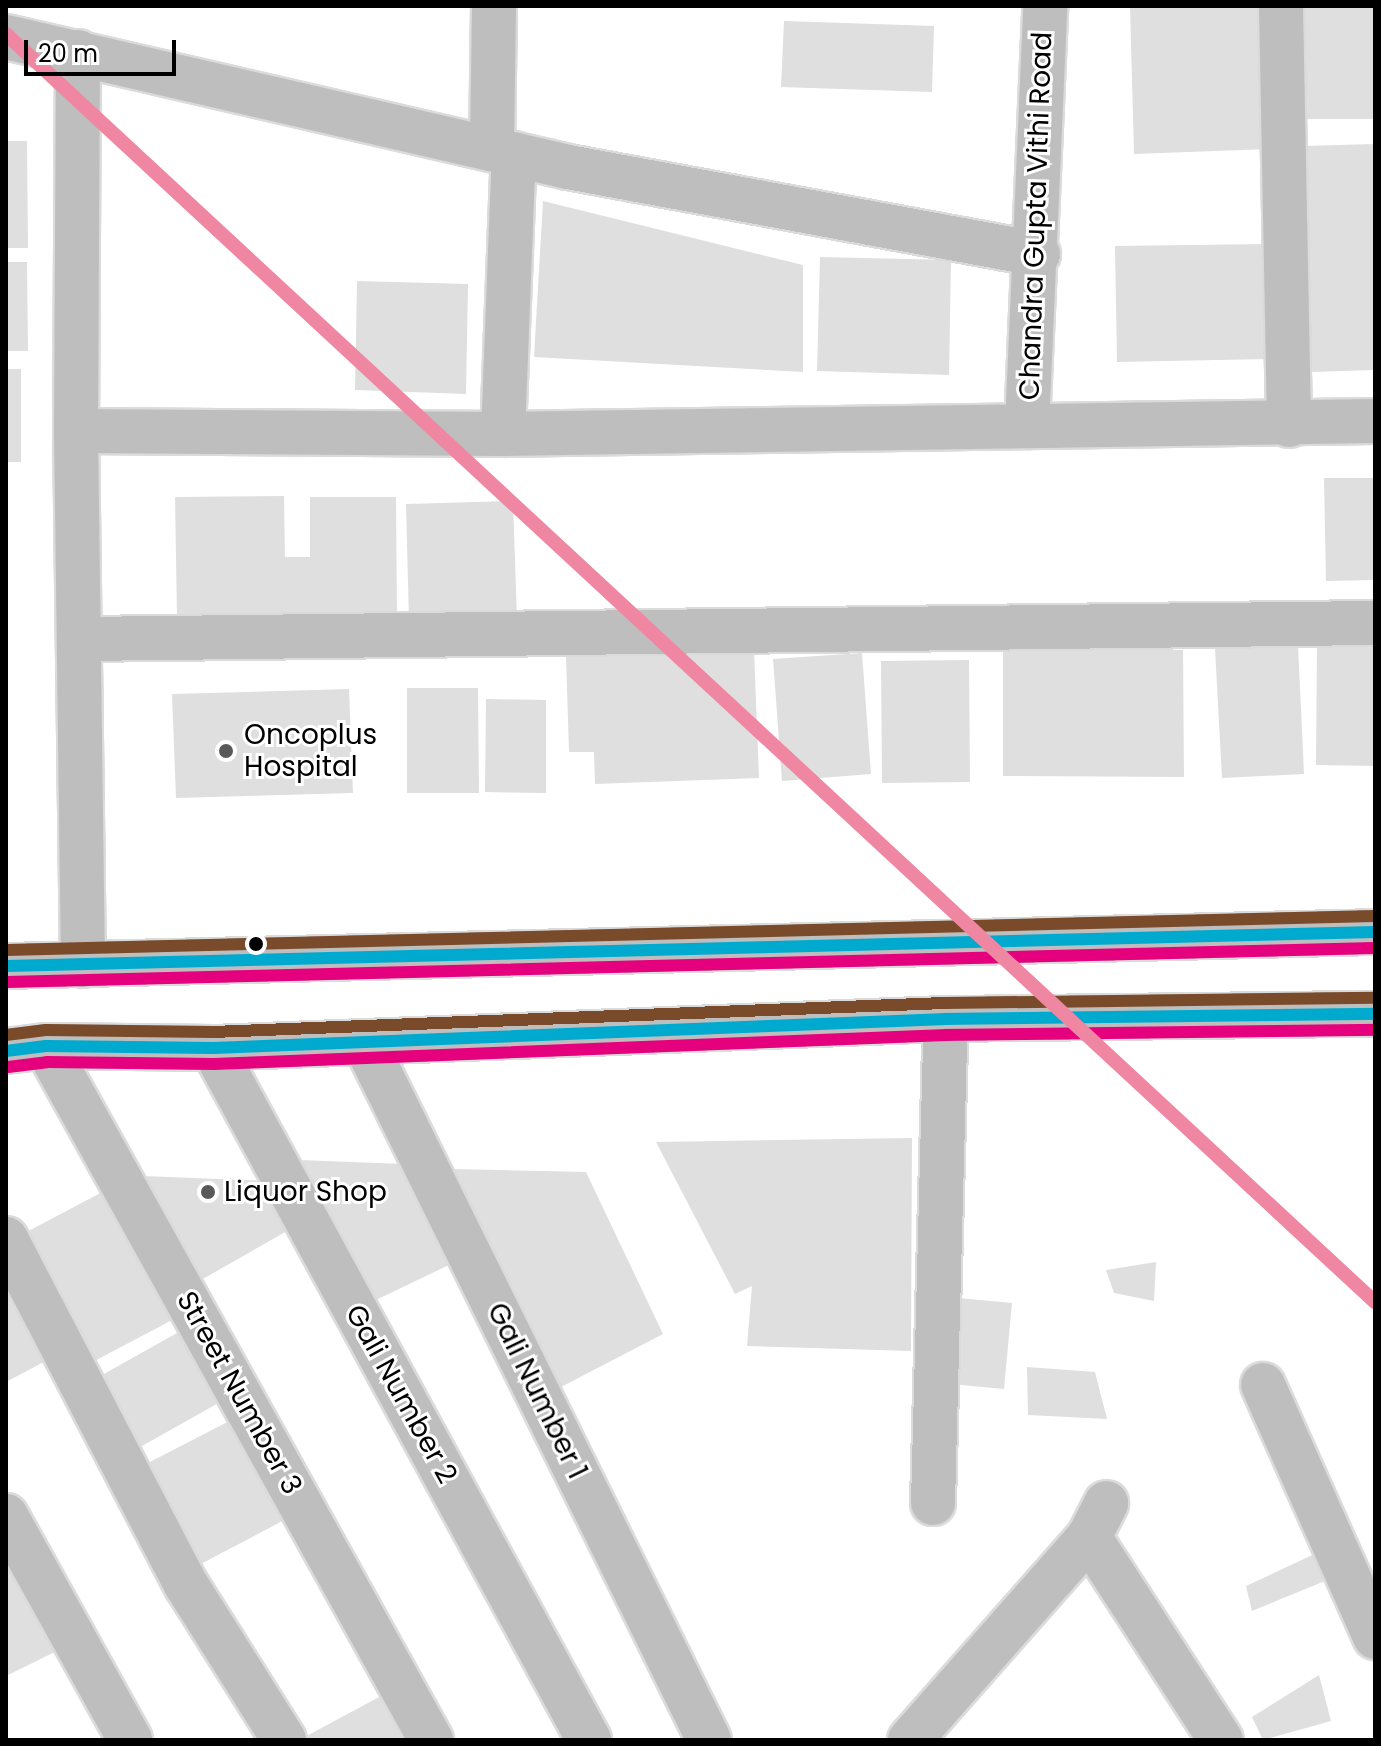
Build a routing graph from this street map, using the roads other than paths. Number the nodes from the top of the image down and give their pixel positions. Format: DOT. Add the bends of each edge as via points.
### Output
graph roads {
  1 [pos="494,6"];
  2 [pos="1045,6"];
  3 [pos="1281,6"];
  4 [pos="6,37"];
  5 [pos="78,52"];
  6 [pos="503,152"];
  7 [pos="1038,254"];
  8 [pos="1375,421"];
  9 [pos="1289,425"];
  10 [pos="1027,426"];
  11 [pos="76,431"];
  12 [pos="503,434"];
  13 [pos="1375,623"];
  14 [pos="82,639"];
  15 [pos="1375,932"];
  16 [pos="83,965"];
  17 [pos="6,966"];
  18 [pos="1375,1014"];
  19 [pos="946,1019"];
  20 [pos="365,1043"];
  21 [pos="26,1048"];
  22 [pos="213,1048"];
  23 [pos="6,1239"];
  24 [pos="1263,1385"];
  25 [pos="933,1503"];
  26 [pos="6,1516"];
  27 [pos="1375,1637"];
  28 [pos="130,1740"];
  29 [pos="284,1740"];
  30 [pos="431,1740"];
  31 [pos="589,1740"];
  32 [pos="709,1740"];
  33 [pos="910,1740"];
  34 [pos="1221,1740"];
  1 -- 6 [label="street"];
  2 -- 7 [label="street, Chandra Gupta Vithi Road"];
  3 -- 9 [label="street"];
  4 -- 5 [label="street"];
  5 -- 6 [label="street"];
  5 -- 11 [label="street"];
  6 -- 7 [label="street"];
  6 -- 12 [label="street"];
  7 -- 10 [label="street, Chandra Gupta Vithi Road"];
  8 -- 9 [label="street"];
  9 -- 10 [label="street"];
  10 -- 12 [label="street"];
  11 -- 12 [label="street"];
  11 -- 14 [label="street"];
  13 -- 14 [label="street"];
  14 -- 16 [label="street"];
  15 -- 16 [label="street"];
  16 -- 17 [label="street"];
  18 -- 19 [label="street"];
  19 -- 20 [label="street"];
  19 -- 25 [label="street"];
  20 -- 22 [label="street"];
  20 -- 32 [label="street, Gali Number 1"];
  21 -- 22 [label="street"];
  21 -- 30 [label="street, Street Number 3"];
  22 -- 31 [label="street, Gali Number 2"];
  23 -- 29 [label="street" via="187,1586"];
  24 -- 27 [label="street"];
  26 -- 28 [label="street"];
  33 -- 34 [label="street" via="1098,1520"];
}
